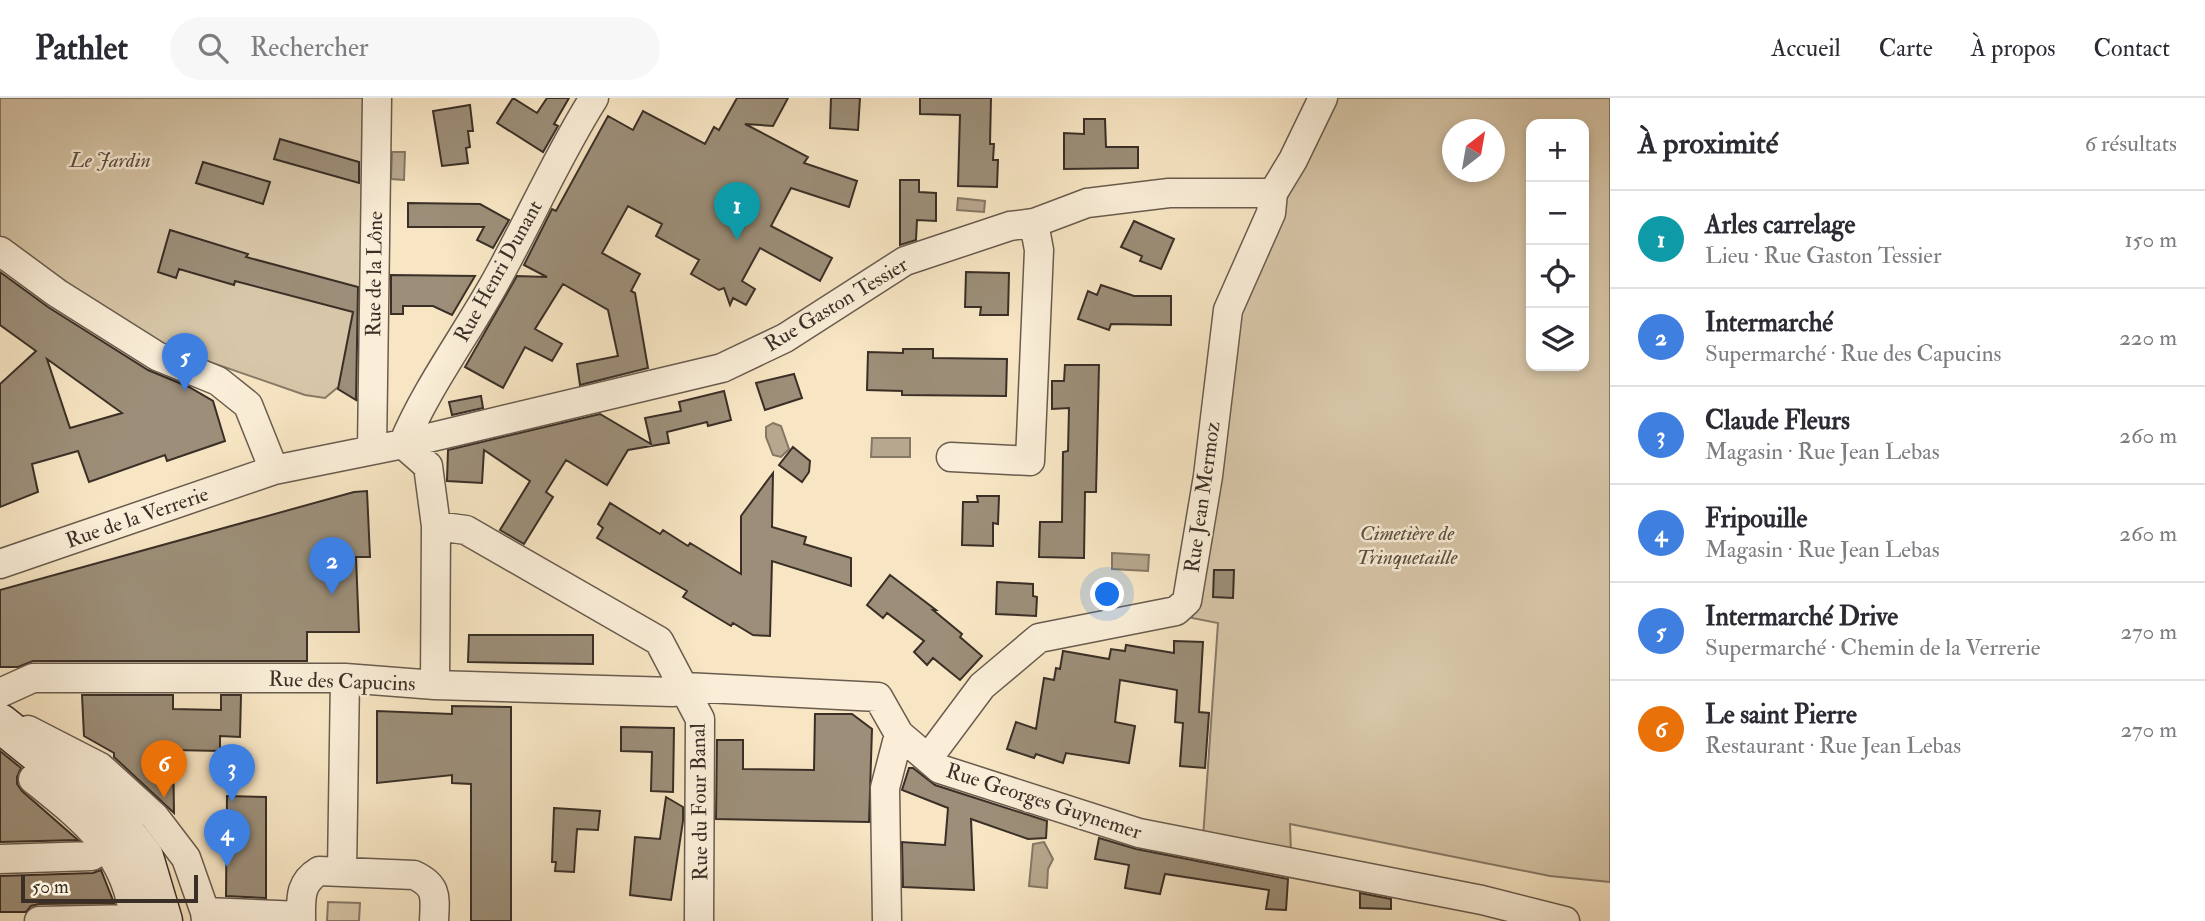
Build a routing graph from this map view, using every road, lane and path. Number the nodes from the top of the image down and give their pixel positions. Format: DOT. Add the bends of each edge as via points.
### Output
graph roads {
  1 [pos="594,98"];
  2 [pos="1323,98"];
  3 [pos="377,99"];
  4 [pos="1273,193"];
  5 [pos="1034,223"];
  6 [pos="0,251"];
  7 [pos="403,444"];
  8 [pos="372,450"];
  9 [pos="951,457"];
  10 [pos="274,470"];
  11 [pos="436,526"];
  12 [pos="0,564"];
  13 [pos="345,678"];
  14 [pos="435,685"];
  15 [pos="685,687"];
  16 [pos="0,693"];
  17 [pos="0,720"];
  18 [pos="900,734"];
  19 [pos="929,757"];
  20 [pos="33,779"];
  21 [pos="106,845"];
  22 [pos="0,859"];
  23 [pos="342,872"];
  24 [pos="206,917"];
  25 [pos="301,918"];
  26 [pos="144,920"];
  27 [pos="38,921"];
  28 [pos="434,921"];
  29 [pos="449,921"];
  30 [pos="699,921"];
  31 [pos="887,921"];
  32 [pos="1565,921"];
  1 -- 7 [label="street, Rue Henri Dunant"];
  2 -- 4 [label="street, Rue Jean Mermoz"];
  3 -- 8 [label="street, Rue de la Lône"];
  4 -- 5 [label="street, Rue Gaston Tessier" via="1169,193 1087,203"];
  4 -- 19 [label="street, Rue Jean Mermoz" via="1271,213 1228,310 1208,476 1186,601 1176,611 1039,638 982,686"];
  5 -- 7 [label="street, Rue Gaston Tessier" via="1010,226 905,261 785,338 722,368"];
  5 -- 9 [label="street" via="1039,250 1030,461"];
  6 -- 10 [label="street" via="157,356 218,381 248,405"];
  7 -- 8 [label="street, Rue Gaston Tessier"];
  7 -- 11 [label="street" via="428,466"];
  8 -- 10 [label="street, Rue de la Verrerie"];
  10 -- 12 [label="street, Rue de la Verrerie"];
  11 -- 14 [label="street"];
  11 -- 15 [label="street" via="471,532 659,641"];
  13 -- 14 [label="street, Rue des Capucins"];
  13 -- 16 [label="street, Rue des Capucins" via="33,678"];
  13 -- 23 [label="street"];
  14 -- 15 [label="street, Rue des Capucins" via="673,692"];
  15 -- 18 [label="street, Rue Georges Guynemer" via="877,697"];
  15 -- 30 [label="street, Rue du Four Banal" via="701,719"];
  17 -- 24 [label="street" via="100,767 154,816 186,858"];
  17 -- 26 [label="main road" via="106,808 144,857"];
  18 -- 19 [label="street, Rue Georges Guynemer"];
  18 -- 31 [label="street" via="885,788"];
  19 -- 32 [label="street, Rue Georges Guynemer" via="940,769 1139,833 1482,900"];
  20 -- 21 [label="street"];
  21 -- 22 [label="street" via="92,856"];
  21 -- 26 [label="street"];
  23 -- 25 [label="street" via="319,871 307,878"];
  23 -- 28 [label="street" via="414,875 427,881 435,896"];
  24 -- 25 [label="street"];
  26 -- 27 [label="street"];
  28 -- 29 [label="street"];
}
